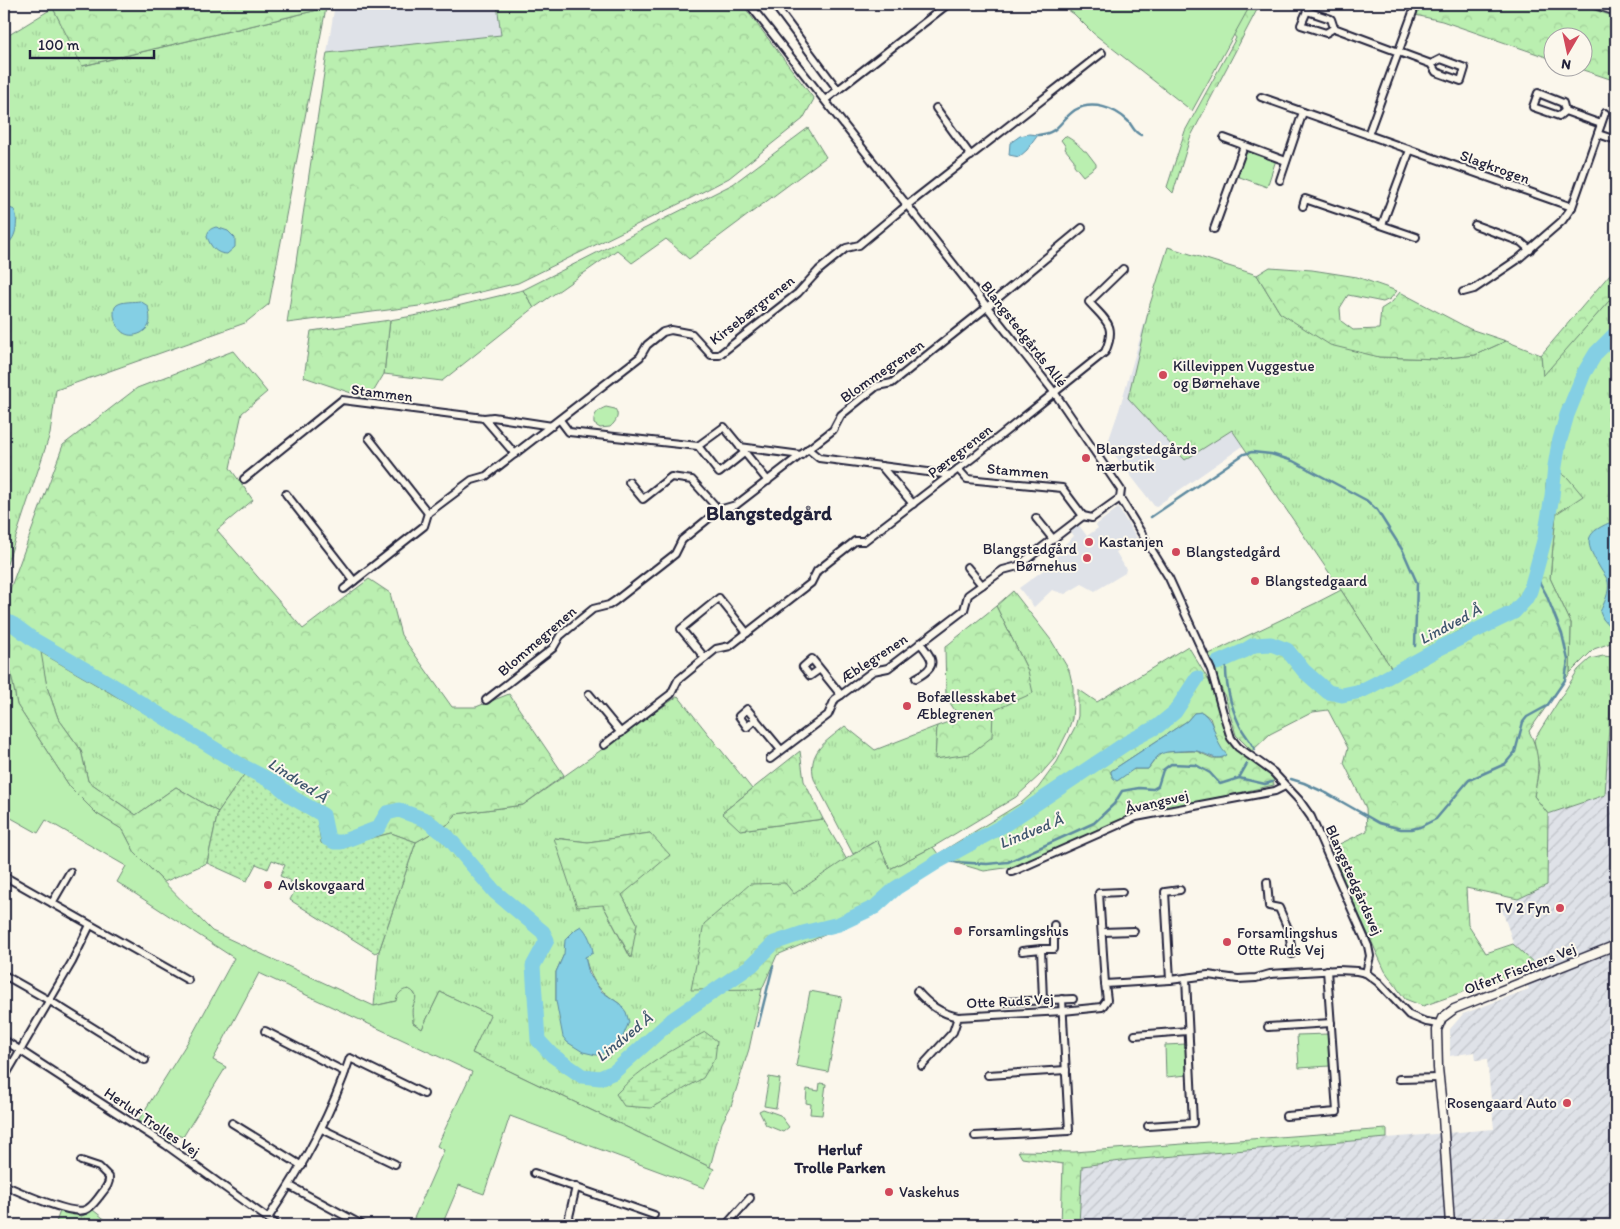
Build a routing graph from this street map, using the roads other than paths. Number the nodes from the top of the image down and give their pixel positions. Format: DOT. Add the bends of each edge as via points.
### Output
graph roads {
  1 [pos="749,4"];
  2 [pos="753,4"];
  3 [pos="787,4"];
  4 [pos="948,4"];
  5 [pos="1416,4"];
  6 [pos="1595,4"];
  7 [pos="1616,11"];
  8 [pos="763,20"];
  9 [pos="1334,28"];
  10 [pos="1398,51"];
  11 [pos="1102,54"];
  12 [pos="1431,64"];
  13 [pos="838,90"];
  14 [pos="1261,97"];
  15 [pos="825,100"];
  16 [pos="936,108"];
  17 [pos="1565,111"];
  18 [pos="1303,112"];
  19 [pos="1605,113"];
  20 [pos="1601,124"];
  21 [pos="1598,134"];
  22 [pos="1368,135"];
  23 [pos="1224,138"];
  24 [pos="1616,140"];
  25 [pos="1244,146"];
  26 [pos="1410,150"];
  27 [pos="971,156"];
  28 [pos="1286,160"];
  29 [pos="1280,180"];
  30 [pos="908,205"];
  31 [pos="1303,206"];
  32 [pos="1572,207"];
  33 [pos="1382,225"];
  34 [pos="1476,226"];
  35 [pos="1082,228"];
  36 [pos="1214,229"];
  37 [pos="1416,237"];
  38 [pos="1530,250"];
  39 [pos="1123,269"];
  40 [pos="1463,292"];
  41 [pos="987,307"];
  42 [pos="1054,392"];
  43 [pos="484,418"];
  44 [pos="560,420"];
  45 [pos="552,426"];
  46 [pos="369,438"];
  47 [pos="698,446"];
  48 [pos="808,449"];
  49 [pos="742,450"];
  50 [pos="515,454"];
  51 [pos="801,455"];
  52 [pos="881,466"];
  53 [pos="958,470"];
  54 [pos="951,475"];
  55 [pos="244,479"];
  56 [pos="768,481"];
  57 [pos="629,482"];
  58 [pos="286,494"];
  59 [pos="1120,498"];
  60 [pos="913,504"];
  61 [pos="719,510"];
  62 [pos="428,513"];
  63 [pos="1083,516"];
  64 [pos="1036,518"];
  65 [pos="1053,539"];
  66 [pos="967,567"];
  67 [pos="354,581"];
  68 [pos="982,585"];
  69 [pos="344,589"];
  70 [pos="747,633"];
  71 [pos="920,643"];
  72 [pos="705,658"];
  73 [pos="820,669"];
  74 [pos="916,678"];
  75 [pos="1217,690"];
  76 [pos="589,694"];
  77 [pos="841,695"];
  78 [pos="486,700"];
  79 [pos="756,720"];
  80 [pos="621,733"];
  81 [pos="604,745"];
  82 [pos="781,750"];
  83 [pos="770,759"];
  84 [pos="1285,786"];
  85 [pos="70,872"];
  86 [pos="1012,872"];
  87 [pos="4,876"];
  88 [pos="1267,882"];
  89 [pos="1180,890"];
  90 [pos="1122,892"];
  91 [pos="52,903"];
  92 [pos="90,924"];
  93 [pos="1054,925"];
  94 [pos="1102,932"];
  95 [pos="1134,932"];
  96 [pos="1616,946"];
  97 [pos="1041,949"];
  98 [pos="1022,951"];
  99 [pos="1292,954"];
  100 [pos="1327,970"];
  101 [pos="1366,973"];
  102 [pos="4,975"];
  103 [pos="1186,978"];
  104 [pos="188,980"];
  105 [pos="1170,980"];
  106 [pos="1105,984"];
  107 [pos="917,991"];
  108 [pos="1062,999"];
  109 [pos="1073,999"];
  110 [pos="1043,1000"];
  111 [pos="50,1001"];
  112 [pos="1004,1002"];
  113 [pos="1063,1011"];
  114 [pos="958,1017"];
  115 [pos="1331,1023"];
  116 [pos="1438,1024"];
  117 [pos="1268,1027"];
  118 [pos="265,1031"];
  119 [pos="1188,1031"];
  120 [pos="1135,1035"];
  121 [pos="4,1040"];
  122 [pos="21,1051"];
  123 [pos="145,1060"];
  124 [pos="922,1066"];
  125 [pos="1066,1070"];
  126 [pos="345,1072"];
  127 [pos="988,1075"];
  128 [pos="4,1078"];
  129 [pos="1439,1078"];
  130 [pos="1400,1079"];
  131 [pos="424,1094"];
  132 [pos="1286,1116"];
  133 [pos="232,1124"];
  134 [pos="1148,1126"];
  135 [pos="322,1129"];
  136 [pos="975,1136"];
  137 [pos="81,1161"];
  138 [pos="395,1164"];
  139 [pos="302,1166"];
  140 [pos="534,1173"];
  141 [pos="4,1185"];
  142 [pos="290,1186"];
  143 [pos="576,1187"];
  144 [pos="750,1198"];
  145 [pos="654,1215"];
  146 [pos="268,1218"];
  147 [pos="277,1225"];
  148 [pos="362,1225"];
  149 [pos="568,1225"];
  150 [pos="726,1225"];
  151 [pos="1450,1225"];
  1 -- 8 [label="street, Blangstedgårds Allé"];
  2 -- 8 [label="street, Blangstedgårds Allé"];
  3 -- 13 [label="street" via="779,11"];
  4 -- 13 [label="street"];
  5 -- 10 [label="street"];
  6 -- 7 [label="street"];
  8 -- 15 [label="street, Blangstedgårds Allé"];
  9 -- 9 [label="street" via="1331,19 1307,11 1301,25 1326,33"];
  9 -- 10 [label="street"];
  10 -- 12 [label="street"];
  10 -- 22 [label="street"];
  11 -- 27 [label="street, Kirsebærgrenen"];
  12 -- 12 [label="street" via="1440,59 1465,68 1461,81 1436,72"];
  13 -- 15 [label="street"];
  14 -- 18 [label="street, Slagkrogen"];
  15 -- 30 [label="street, Blangstedgårds Allé"];
  16 -- 27 [label="street"];
  17 -- 17 [label="street" via="1563,103 1538,93 1533,107 1559,116"];
  17 -- 20 [label="street"];
  18 -- 22 [label="street, Slagkrogen"];
  18 -- 28 [label="street"];
  19 -- 20 [label="street"];
  20 -- 21 [label="street"];
  21 -- 24 [label="street"];
  21 -- 32 [label="street"];
  22 -- 26 [label="street, Slagkrogen"];
  23 -- 25 [label="street"];
  25 -- 28 [label="street"];
  25 -- 36 [label="street"];
  26 -- 32 [label="street, Slagkrogen"];
  26 -- 33 [label="street"];
  27 -- 30 [label="street, Kirsebærgrenen"];
  28 -- 29 [label="street"];
  30 -- 41 [label="street, Blangstedgårds Allé"];
  30 -- 44 [label="street, Kirsebærgrenen" via="859,245 846,248 798,293 719,355 711,355 692,334 671,330 663,332 647,345 640,357"];
  31 -- 33 [label="street" via="1305,198"];
  32 -- 38 [label="street" via="1562,221"];
  33 -- 37 [label="street"];
  34 -- 38 [label="street" via="1521,242"];
  35 -- 41 [label="street, Blommegrenen"];
  38 -- 40 [label="street" via="1474,289"];
  39 -- 42 [label="street, Pæregrenen" via="1088,302 1107,322 1111,332 1105,352"];
  41 -- 42 [label="street, Blangstedgårds Allé"];
  41 -- 48 [label="street, Blommegrenen" via="892,382 878,386 841,415 833,430"];
  42 -- 53 [label="street, Pæregrenen"];
  42 -- 59 [label="street, Blangstedgårds Allé" via="1121,490"];
  43 -- 45 [label="street, Stammen"];
  43 -- 50 [label="street"];
  43 -- 55 [label="street, Stammen" via="342,400"];
  44 -- 45 [label="street, Kirsebærgrenen"];
  44 -- 47 [label="street" via="569,432"];
  45 -- 50 [label="street, Kirsebærgrenen"];
  46 -- 62 [label="street"];
  47 -- 49 [label="street" via="724,427"];
  47 -- 49 [label="street" via="719,473"];
  48 -- 51 [label="street, Blommegrenen"];
  48 -- 52 [label="street" via="819,458"];
  49 -- 51 [label="street"];
  49 -- 56 [label="street"];
  50 -- 62 [label="street, Kirsebærgrenen" via="486,476 472,480"];
  51 -- 56 [label="street, Blommegrenen"];
  52 -- 54 [label="street"];
  52 -- 60 [label="street"];
  53 -- 54 [label="street, Pæregrenen"];
  53 -- 63 [label="street, Stammen" via="967,479 1062,488"];
  54 -- 60 [label="street, Pæregrenen"];
  56 -- 61 [label="street, Blommegrenen" via="736,505"];
  57 -- 61 [label="street" via="643,499 671,476 692,480"];
  58 -- 67 [label="street"];
  59 -- 63 [label="street" via="1092,518"];
  59 -- 75 [label="street, Blangstedgårds Allé" via="1169,578"];
  60 -- 70 [label="street, Pæregrenen" via="864,541 855,541 817,571 811,583"];
  61 -- 78 [label="street, Blommegrenen" via="682,540 675,554 609,606 593,609 560,636 553,648"];
  62 -- 67 [label="street, Kirsebærgrenen" via="424,526"];
  63 -- 65 [label="street, Æblegrenen"];
  64 -- 65 [label="street"];
  65 -- 68 [label="street, Æblegrenen" via="1018,566 1003,570"];
  66 -- 68 [label="street"];
  67 -- 69 [label="street, Kirsebærgrenen"];
  68 -- 71 [label="street, Æblegrenen" via="968,595 964,610"];
  70 -- 72 [label="street, Pæregrenen"];
  70 -- 72 [label="street" via="719,598 681,629"];
  71 -- 74 [label="street, Æblegrenen" via="932,662 928,671"];
  71 -- 77 [label="street, Æblegrenen" via="888,668 872,670"];
  72 -- 80 [label="street, Pæregrenen" via="678,680 671,694"];
  73 -- 77 [label="street, Æblegrenen"];
  75 -- 84 [label="street, Blangstedgårdsvej" via="1235,744 1273,772"];
  76 -- 80 [label="street"];
  77 -- 82 [label="street, Æblegrenen" via="835,699 828,715"];
  79 -- 82 [label="street"];
  80 -- 81 [label="street, Pæregrenen"];
  82 -- 83 [label="street, Æblegrenen"];
  84 -- 86 [label="street, Åvangsvej" via="1276,791 1136,817"];
  84 -- 101 [label="street, Blangstedgårdsvej" via="1311,817 1368,946 1370,956"];
  85 -- 91 [label="street"];
  87 -- 91 [label="street"];
  88 -- 99 [label="street" via="1269,906 1279,908 1290,931"];
  89 -- 105 [label="street" via="1165,892"];
  90 -- 94 [label="street, Otte Ruds Vej" via="1099,892"];
  91 -- 92 [label="street"];
  92 -- 104 [label="street"];
  92 -- 111 [label="street"];
  93 -- 97 [label="street" via="1054,949"];
  94 -- 95 [label="street"];
  94 -- 106 [label="street, Otte Ruds Vej"];
  96 -- 116 [label="street, Olfert Fischers Vej" via="1454,1009 1445,1014"];
  97 -- 98 [label="street"];
  97 -- 110 [label="street, Otte Ruds Vej"];
  100 -- 101 [label="street"];
  100 -- 103 [label="street" via="1256,978 1208,975"];
  100 -- 115 [label="street"];
  101 -- 116 [label="street" via="1409,1015"];
  102 -- 111 [label="street"];
  103 -- 105 [label="street"];
  103 -- 119 [label="street"];
  105 -- 106 [label="street"];
  106 -- 113 [label="street, Otte Ruds Vej" via="1107,1000 1102,1007"];
  107 -- 114 [label="street, Otte Ruds Vej" via="936,1010"];
  108 -- 109 [label="street, Otte Ruds Vej"];
  108 -- 110 [label="street, Otte Ruds Vej"];
  108 -- 113 [label="street, Otte Ruds Vej"];
  110 -- 112 [label="street, Otte Ruds Vej"];
  111 -- 122 [label="street"];
  111 -- 123 [label="street"];
  113 -- 114 [label="street, Otte Ruds Vej"];
  113 -- 125 [label="street, Otte Ruds Vej"];
  114 -- 124 [label="street, Otte Ruds Vej" via="953,1032"];
  115 -- 117 [label="street"];
  115 -- 132 [label="street" via="1338,1112"];
  116 -- 129 [label="street"];
  118 -- 126 [label="street"];
  119 -- 120 [label="street"];
  119 -- 134 [label="street" via="1193,1123"];
  121 -- 122 [label="street, Herluf Trolles Vej"];
  122 -- 128 [label="street"];
  122 -- 146 [label="street, Herluf Trolles Vej" via="166,1145"];
  125 -- 127 [label="street"];
  125 -- 136 [label="street, Otte Ruds Vej" via="1069,1131"];
  126 -- 131 [label="street" via="350,1058"];
  126 -- 135 [label="street"];
  129 -- 130 [label="street"];
  129 -- 151 [label="street"];
  133 -- 139 [label="street"];
  135 -- 138 [label="street"];
  135 -- 139 [label="street"];
  137 -- 141 [label="street" via="99,1167 109,1177 108,1186 86,1209 75,1211"];
  139 -- 142 [label="street"];
  140 -- 143 [label="street"];
  142 -- 146 [label="street"];
  142 -- 148 [label="street"];
  143 -- 145 [label="street"];
  143 -- 149 [label="street"];
  144 -- 150 [label="street"];
  146 -- 147 [label="street, Herluf Trolles Vej"];
}
